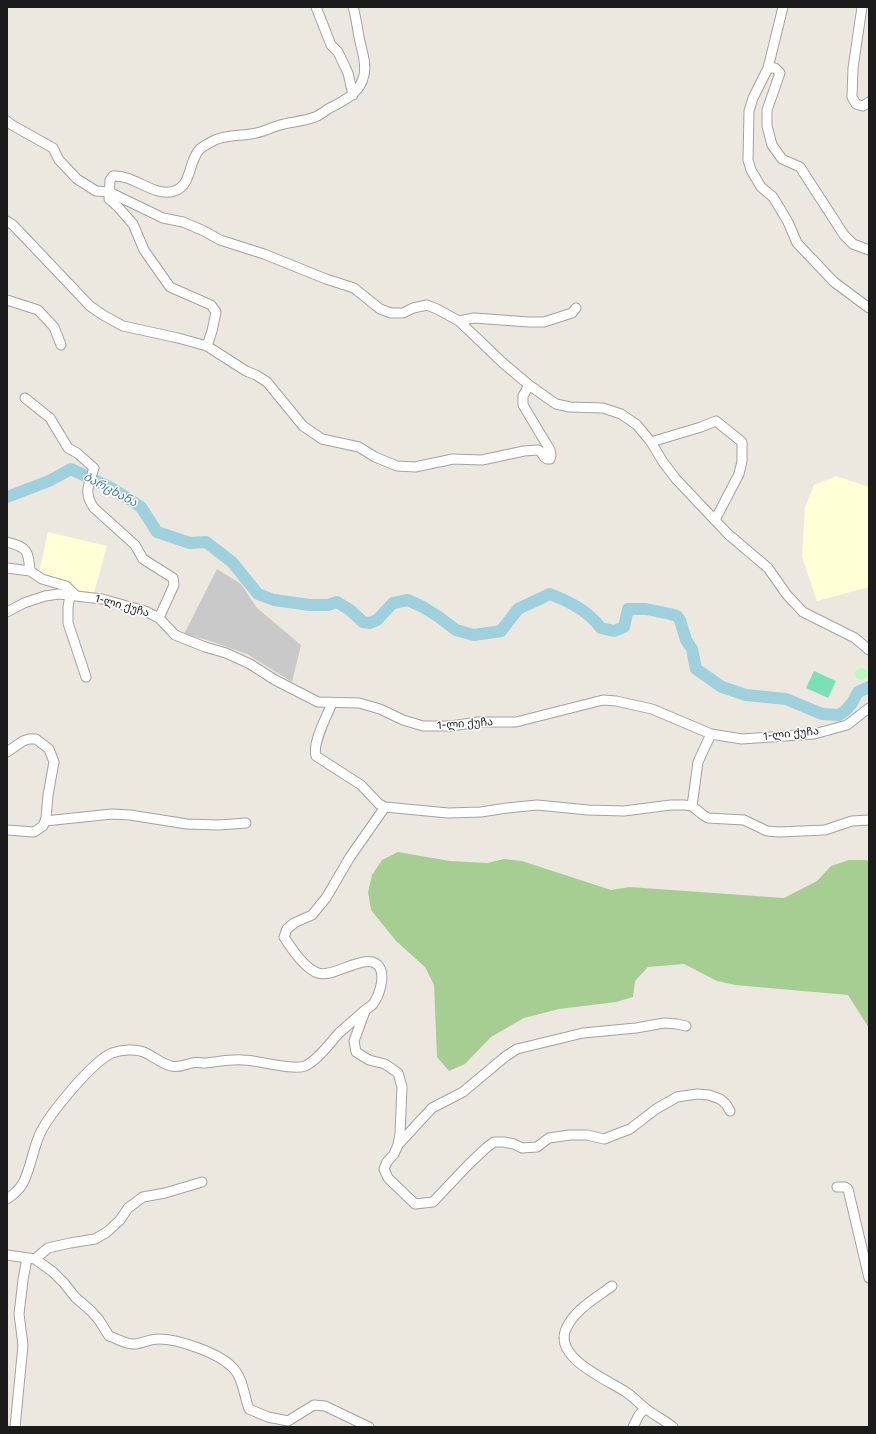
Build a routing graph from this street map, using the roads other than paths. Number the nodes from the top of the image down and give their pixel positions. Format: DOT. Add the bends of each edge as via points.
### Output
graph roads {
  1 [pos="316,7"];
  2 [pos="353,7"];
  3 [pos="783,7"];
  4 [pos="862,7"];
  5 [pos="768,68"];
  6 [pos="353,95"];
  7 [pos="869,102"];
  8 [pos="7,121"];
  9 [pos="109,192"];
  10 [pos="7,222"];
  11 [pos="869,250"];
  12 [pos="7,300"];
  13 [pos="576,308"];
  14 [pos="869,308"];
  15 [pos="459,322"];
  16 [pos="61,345"];
  17 [pos="207,346"];
  18 [pos="529,384"];
  19 [pos="25,398"];
  20 [pos="651,442"];
  21 [pos="715,520"];
  22 [pos="7,542"];
  23 [pos="7,568"];
  24 [pos="30,571"];
  25 [pos="73,595"];
  26 [pos="7,612"];
  27 [pos="159,618"];
  28 [pos="869,650"];
  29 [pos="86,676"];
  30 [pos="332,703"];
  31 [pos="869,708"];
  32 [pos="711,734"];
  33 [pos="7,752"];
  34 [pos="692,806"];
  35 [pos="385,807"];
  36 [pos="869,820"];
  37 [pos="45,821"];
  38 [pos="246,823"];
  39 [pos="7,830"];
  40 [pos="366,1009"];
  41 [pos="686,1026"];
  42 [pos="730,1110"];
  43 [pos="398,1145"];
  44 [pos="202,1182"];
  45 [pos="837,1187"];
  46 [pos="7,1199"];
  47 [pos="7,1255"];
  48 [pos="31,1259"];
  49 [pos="869,1278"];
  50 [pos="612,1286"];
  51 [pos="646,1408"];
  52 [pos="15,1427"];
  53 [pos="369,1427"];
  54 [pos="633,1427"];
  55 [pos="673,1427"];
  1 -- 6 [label="street" via="331,44 348,73"];
  2 -- 6 [label="street" via="365,62 364,76"];
  3 -- 5 [label="street"];
  4 -- 7 [label="street" via="853,68 852,97 856,104 863,106"];
  5 -- 11 [label="street" via="775,68 780,73 768,110 767,126 772,145 782,159 800,167 844,235 853,244"];
  5 -- 14 [label="street" via="749,111 748,160 751,170 761,187 773,197 797,243 834,282"];
  6 -- 9 [label="street" via="317,117 251,134 216,139 200,149 181,188 173,192 153,189 136,181 113,176"];
  8 -- 9 [label="street" via="53,148 59,160 77,179 96,191"];
  9 -- 15 [label="street" via="163,218 183,222 220,240 354,288 380,309 391,313 403,313 427,305 438,308"];
  9 -- 17 [label="street" via="109,199 133,224 144,250 170,287 211,305 216,312"];
  10 -- 17 [label="street" via="13,225 90,306 103,316 123,326"];
  12 -- 16 [label="street" via="38,310 54,326"];
  13 -- 15 [label="street" via="572,313 544,322 474,318"];
  15 -- 18 [label="street" via="502,363"];
  17 -- 18 [label="street" via="267,382 303,426 322,439 359,447 374,457 397,466 415,467 453,459 482,460 538,450 550,459 550,450 523,405 523,396"];
  18 -- 20 [label="street" via="556,404 603,408 621,414 637,425"];
  19 -- 27 [label="street" via="50,418 68,448 94,468 86,491 94,508 135,545 143,559 173,578 174,585"];
  20 -- 21 [label="street" via="676,479"];
  20 -- 21 [label="street" via="716,421 742,442 739,474"];
  21 -- 28 [label="street" via="768,568 803,612 855,638"];
  22 -- 24 [label="street" via="21,546 27,552"];
  23 -- 24 [label="street"];
  24 -- 25 [label="street" via="42,579 66,586"];
  25 -- 26 [label="street" via="45,596"];
  25 -- 27 [label="street, 1-ლი ქუჩა" via="102,599 145,611"];
  25 -- 29 [label="street" via="68,607 68,623"];
  27 -- 30 [label="street, 1-ლი ქუჩა" via="175,635 250,664 318,702"];
  30 -- 32 [label="street, 1-ლი ქუჩა" via="359,703 423,726 450,726 478,722 516,722 603,700 616,701 652,709"];
  30 -- 35 [label="street" via="316,741 316,756 361,785"];
  31 -- 32 [label="street, 1-ლი ქუჩა" via="847,725 814,734 742,739"];
  32 -- 34 [label="street" via="698,762"];
  33 -- 37 [label="street" via="23,740 30,739 36,739 49,749 54,762"];
  34 -- 35 [label="street" via="671,805 624,811 537,805 448,813"];
  34 -- 36 [label="street" via="708,818 744,820 767,831 779,832 825,830 852,821"];
  35 -- 40 [label="street" via="350,857 326,898 312,915 287,929 284,937 293,952 317,973 326,975 369,961 380,968 382,976 379,993"];
  37 -- 38 [label="street" via="112,814 187,824"];
  37 -- 39 [label="street" via="43,826 34,832"];
  40 -- 43 [label="street" via="354,1042 356,1052 369,1060 385,1064 398,1073 402,1087"];
  40 -- 46 [label="street" via="304,1067 243,1060 193,1063 181,1067 170,1066 136,1050 122,1050 110,1054 68,1094 40,1134 22,1184"];
  41 -- 43 [label="street" via="664,1023 583,1033 517,1049 463,1092 432,1108"];
  42 -- 43 [label="street" via="720,1099 697,1094 677,1097 630,1128 604,1139 588,1134 570,1135 549,1138 537,1147 522,1148 514,1144 494,1142 433,1202 422,1204 415,1204 388,1178 384,1169"];
  44 -- 48 [label="street" via="143,1197 128,1208 107,1232 95,1239 48,1248"];
  45 -- 49 [label="street" via="848,1189"];
  47 -- 48 [label="street"];
  48 -- 52 [label="street" via="23,1280 19,1314 23,1346"];
  48 -- 53 [label="street" via="59,1278 100,1320 108,1336 133,1344 159,1339 178,1342 205,1350 232,1367 241,1381 249,1409 268,1417 288,1421 314,1405 326,1406"];
  50 -- 51 [label="street" via="573,1316 565,1331 564,1345 588,1370 627,1392"];
  51 -- 54 [label="street"];
  51 -- 55 [label="street"];
}
